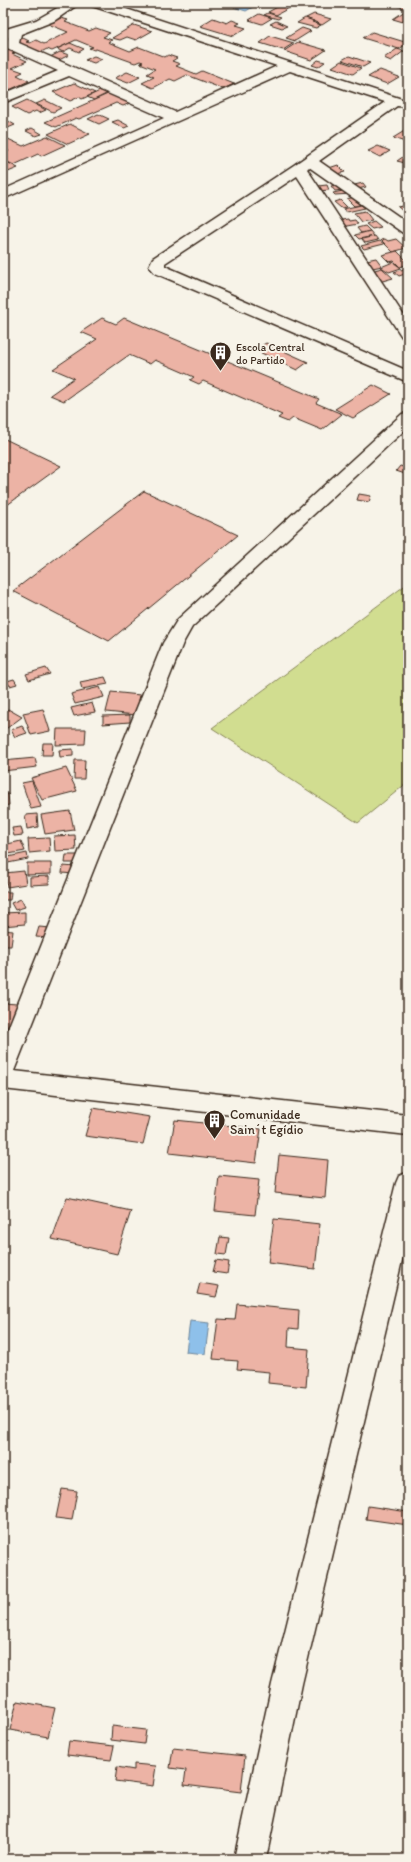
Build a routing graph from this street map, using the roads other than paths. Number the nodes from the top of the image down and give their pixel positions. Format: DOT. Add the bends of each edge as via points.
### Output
graph roads {
  1 [pos="74,3"];
  2 [pos="96,3"];
  3 [pos="9,34"];
  4 [pos="289,66"];
  5 [pos="68,71"];
  6 [pos="3,99"];
  7 [pos="401,103"];
  8 [pos="176,118"];
  9 [pos="305,165"];
  10 [pos="3,195"];
  11 [pos="408,230"];
  12 [pos="408,334"];
  13 [pos="408,376"];
  14 [pos="408,418"];
  15 [pos="3,1070"];
  16 [pos="3,1079"];
  17 [pos="408,1125"];
  18 [pos="408,1183"];
  19 [pos="250,1859"];
  1 -- 3 [label="street" via="62,12"];
  2 -- 4 [label="street"];
  3 -- 5 [label="street" via="12,45"];
  4 -- 7 [label="street"];
  4 -- 8 [label="street"];
  5 -- 6 [label="street"];
  5 -- 8 [label="street"];
  7 -- 9 [label="street"];
  8 -- 10 [label="street"];
  9 -- 11 [label="street"];
  9 -- 12 [label="street"];
  9 -- 13 [label="street" via="158,261 157,266 160,270"];
  14 -- 15 [label="street" via="200,609 181,630 170,650"];
  16 -- 17 [label="street"];
  18 -- 19 [label="street" via="286,1684"];
}
